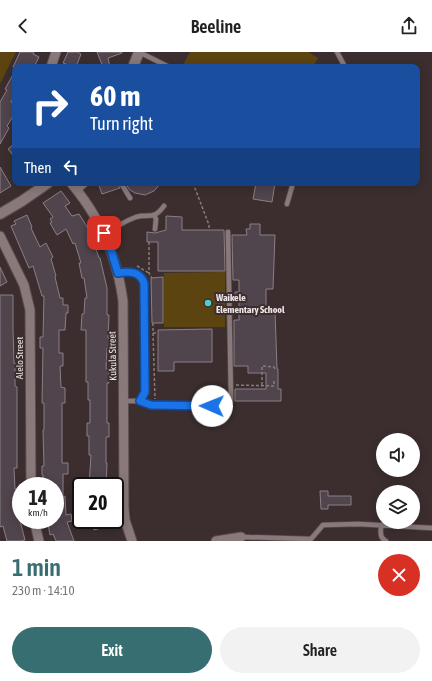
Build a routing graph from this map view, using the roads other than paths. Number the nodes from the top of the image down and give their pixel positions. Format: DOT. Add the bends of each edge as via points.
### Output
graph roads {
  1 [pos="56,52"];
  2 [pos="139,52"];
  3 [pos="337,52"];
  4 [pos="52,64"];
  5 [pos="134,64"];
  6 [pos="163,64"];
  7 [pos="343,64"];
  8 [pos="44,186"];
  9 [pos="74,186"];
  10 [pos="84,186"];
  11 [pos="123,186"];
  12 [pos="292,186"];
  13 [pos="78,191"];
  14 [pos="130,198"];
  15 [pos="287,204"];
  16 [pos="164,206"];
  17 [pos="0,214"];
  18 [pos="154,216"];
  19 [pos="156,229"];
  20 [pos="228,232"];
  21 [pos="104,233"];
  22 [pos="0,236"];
  23 [pos="118,273"];
  24 [pos="124,401"];
  25 [pos="140,401"];
  26 [pos="31,477"];
  27 [pos="376,525"];
  28 [pos="420,527"];
  29 [pos="432,528"];
  30 [pos="36,529"];
  31 [pos="381,529"];
  32 [pos="242,537"];
  33 [pos="311,540"];
  34 [pos="39,541"];
  35 [pos="132,541"];
  36 [pos="216,541"];
  37 [pos="386,541"];
  1 -- 4 [label="street"];
  2 -- 5 [label="street"];
  2 -- 6 [label="lane"];
  3 -- 7 [label="lane"];
  8 -- 17 [label="street"];
  9 -- 13 [label="street, Kukula Street"];
  10 -- 13 [label="lane"];
  11 -- 14 [label="lane"];
  12 -- 15 [label="lane"];
  13 -- 21 [label="street, Kukula Street"];
  16 -- 18 [label="lane"];
  18 -- 19 [label="lane"];
  18 -- 21 [label="lane" via="137,217"];
  20 -- 25 [label="lane" via="231,400 229,404 151,405"];
  21 -- 23 [label="street, Kukula Street"];
  22 -- 26 [label="street, Alelo Street" via="24,285 30,310"];
  23 -- 24 [label="street, Kukula Street" via="123,301"];
  23 -- 25 [label="lane" via="136,273 144,283 145,392"];
  24 -- 25 [label="lane"];
  24 -- 35 [label="street, Kukula Street" via="124,507 125,520"];
  27 -- 33 [label="lane" via="323,525"];
  28 -- 29 [label="lane"];
  30 -- 34 [label="street"];
  31 -- 37 [label="lane" via="380,536"];
  32 -- 33 [label="lane"];
  32 -- 36 [label="street"];
}
